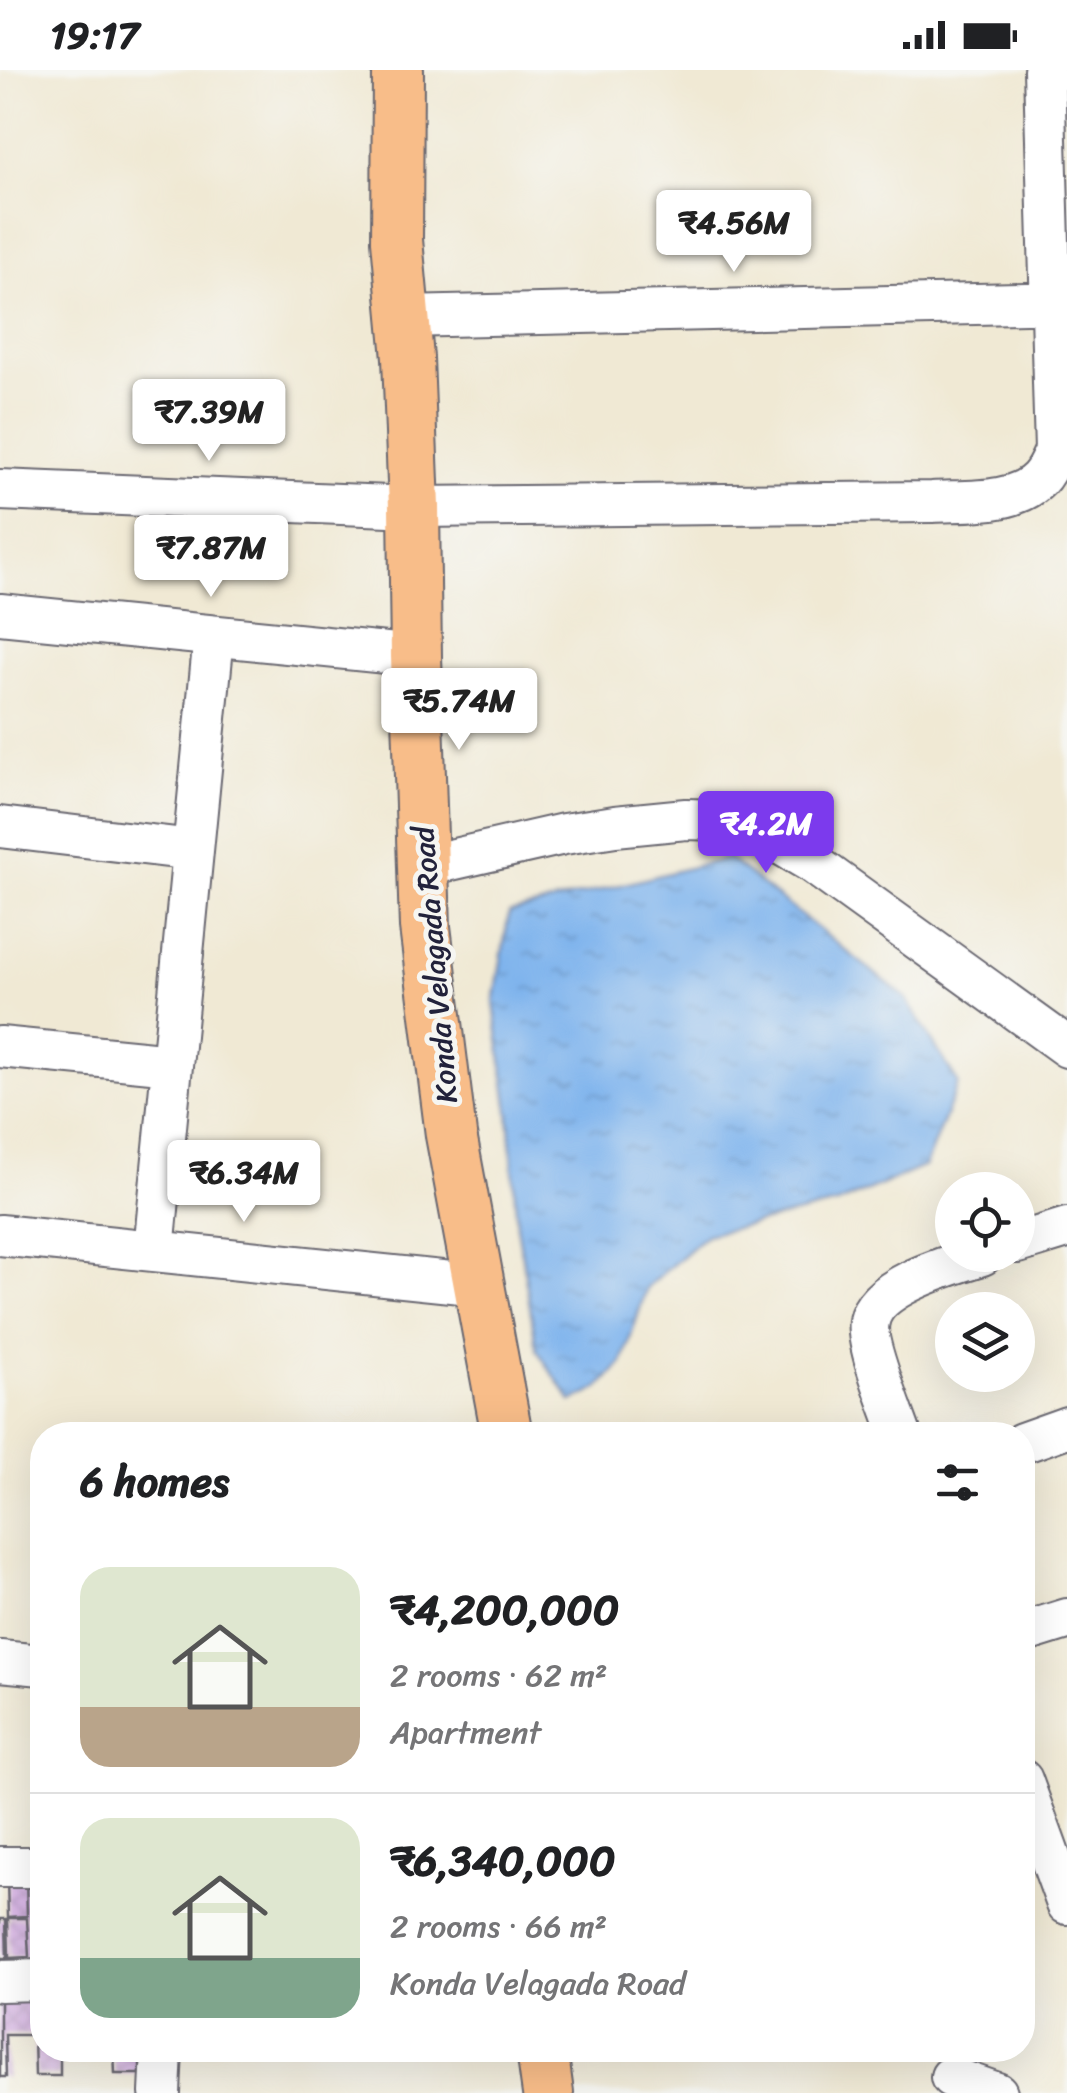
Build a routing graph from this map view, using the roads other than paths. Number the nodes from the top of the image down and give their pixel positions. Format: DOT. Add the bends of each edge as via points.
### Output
graph roads {
  1 [pos="398,70"];
  2 [pos="1044,70"];
  3 [pos="1060,303"];
  4 [pos="404,317"];
  5 [pos="0,490"];
  6 [pos="414,507"];
  7 [pos="0,614"];
  8 [pos="214,636"];
  9 [pos="416,656"];
  10 [pos="0,827"];
  11 [pos="193,850"];
  12 [pos="424,866"];
  13 [pos="0,1047"];
  14 [pos="1067,1047"];
  15 [pos="172,1064"];
  16 [pos="1067,1228"];
  17 [pos="0,1235"];
  18 [pos="1035,1238"];
  19 [pos="154,1250"];
  20 [pos="935,1271"];
  21 [pos="480,1285"];
  22 [pos="505,1422"];
  23 [pos="897,1422"];
  24 [pos="1067,1428"];
  25 [pos="1035,1439"];
  26 [pos="1067,1619"];
  27 [pos="1035,1630"];
  28 [pos="0,1661"];
  29 [pos="30,1664"];
  30 [pos="1043,1828"];
  31 [pos="30,1866"];
  32 [pos="0,1867"];
  33 [pos="1067,1904"];
  34 [pos="30,1980"];
  35 [pos="0,1981"];
  36 [pos="161,2062"];
  37 [pos="544,2062"];
  38 [pos="951,2077"];
  39 [pos="160,2093"];
  40 [pos="548,2093"];
  41 [pos="997,2093"];
  1 -- 4 [label="main road, Konda Velagada Road" via="397,240"];
  2 -- 3 [label="street"];
  3 -- 4 [label="street"];
  3 -- 6 [label="street" via="1056,451 1041,478 1020,492 932,502"];
  4 -- 6 [label="main road, Konda Velagada Road"];
  5 -- 6 [label="street"];
  6 -- 9 [label="main road, Konda Velagada Road"];
  7 -- 8 [label="street"];
  8 -- 9 [label="street"];
  8 -- 11 [label="street"];
  9 -- 12 [label="main road, Konda Velagada Road"];
  10 -- 11 [label="street"];
  11 -- 15 [label="street"];
  12 -- 14 [label="street" via="615,826 686,819 750,826 811,862"];
  12 -- 21 [label="main road, Konda Velagada Road" via="425,927 452,1136"];
  13 -- 15 [label="street"];
  15 -- 19 [label="street"];
  16 -- 18 [label="street"];
  17 -- 19 [label="street"];
  19 -- 21 [label="street"];
  20 -- 23 [label="street" via="878,1303 868,1322"];
  21 -- 22 [label="main road, Konda Velagada Road"];
  24 -- 25 [label="street"];
  26 -- 27 [label="street"];
  28 -- 29 [label="street"];
  30 -- 33 [label="street"];
  31 -- 32 [label="street"];
  34 -- 35 [label="street"];
  36 -- 39 [label="street"];
  37 -- 40 [label="main road"];
  38 -- 41 [label="street"];
}
